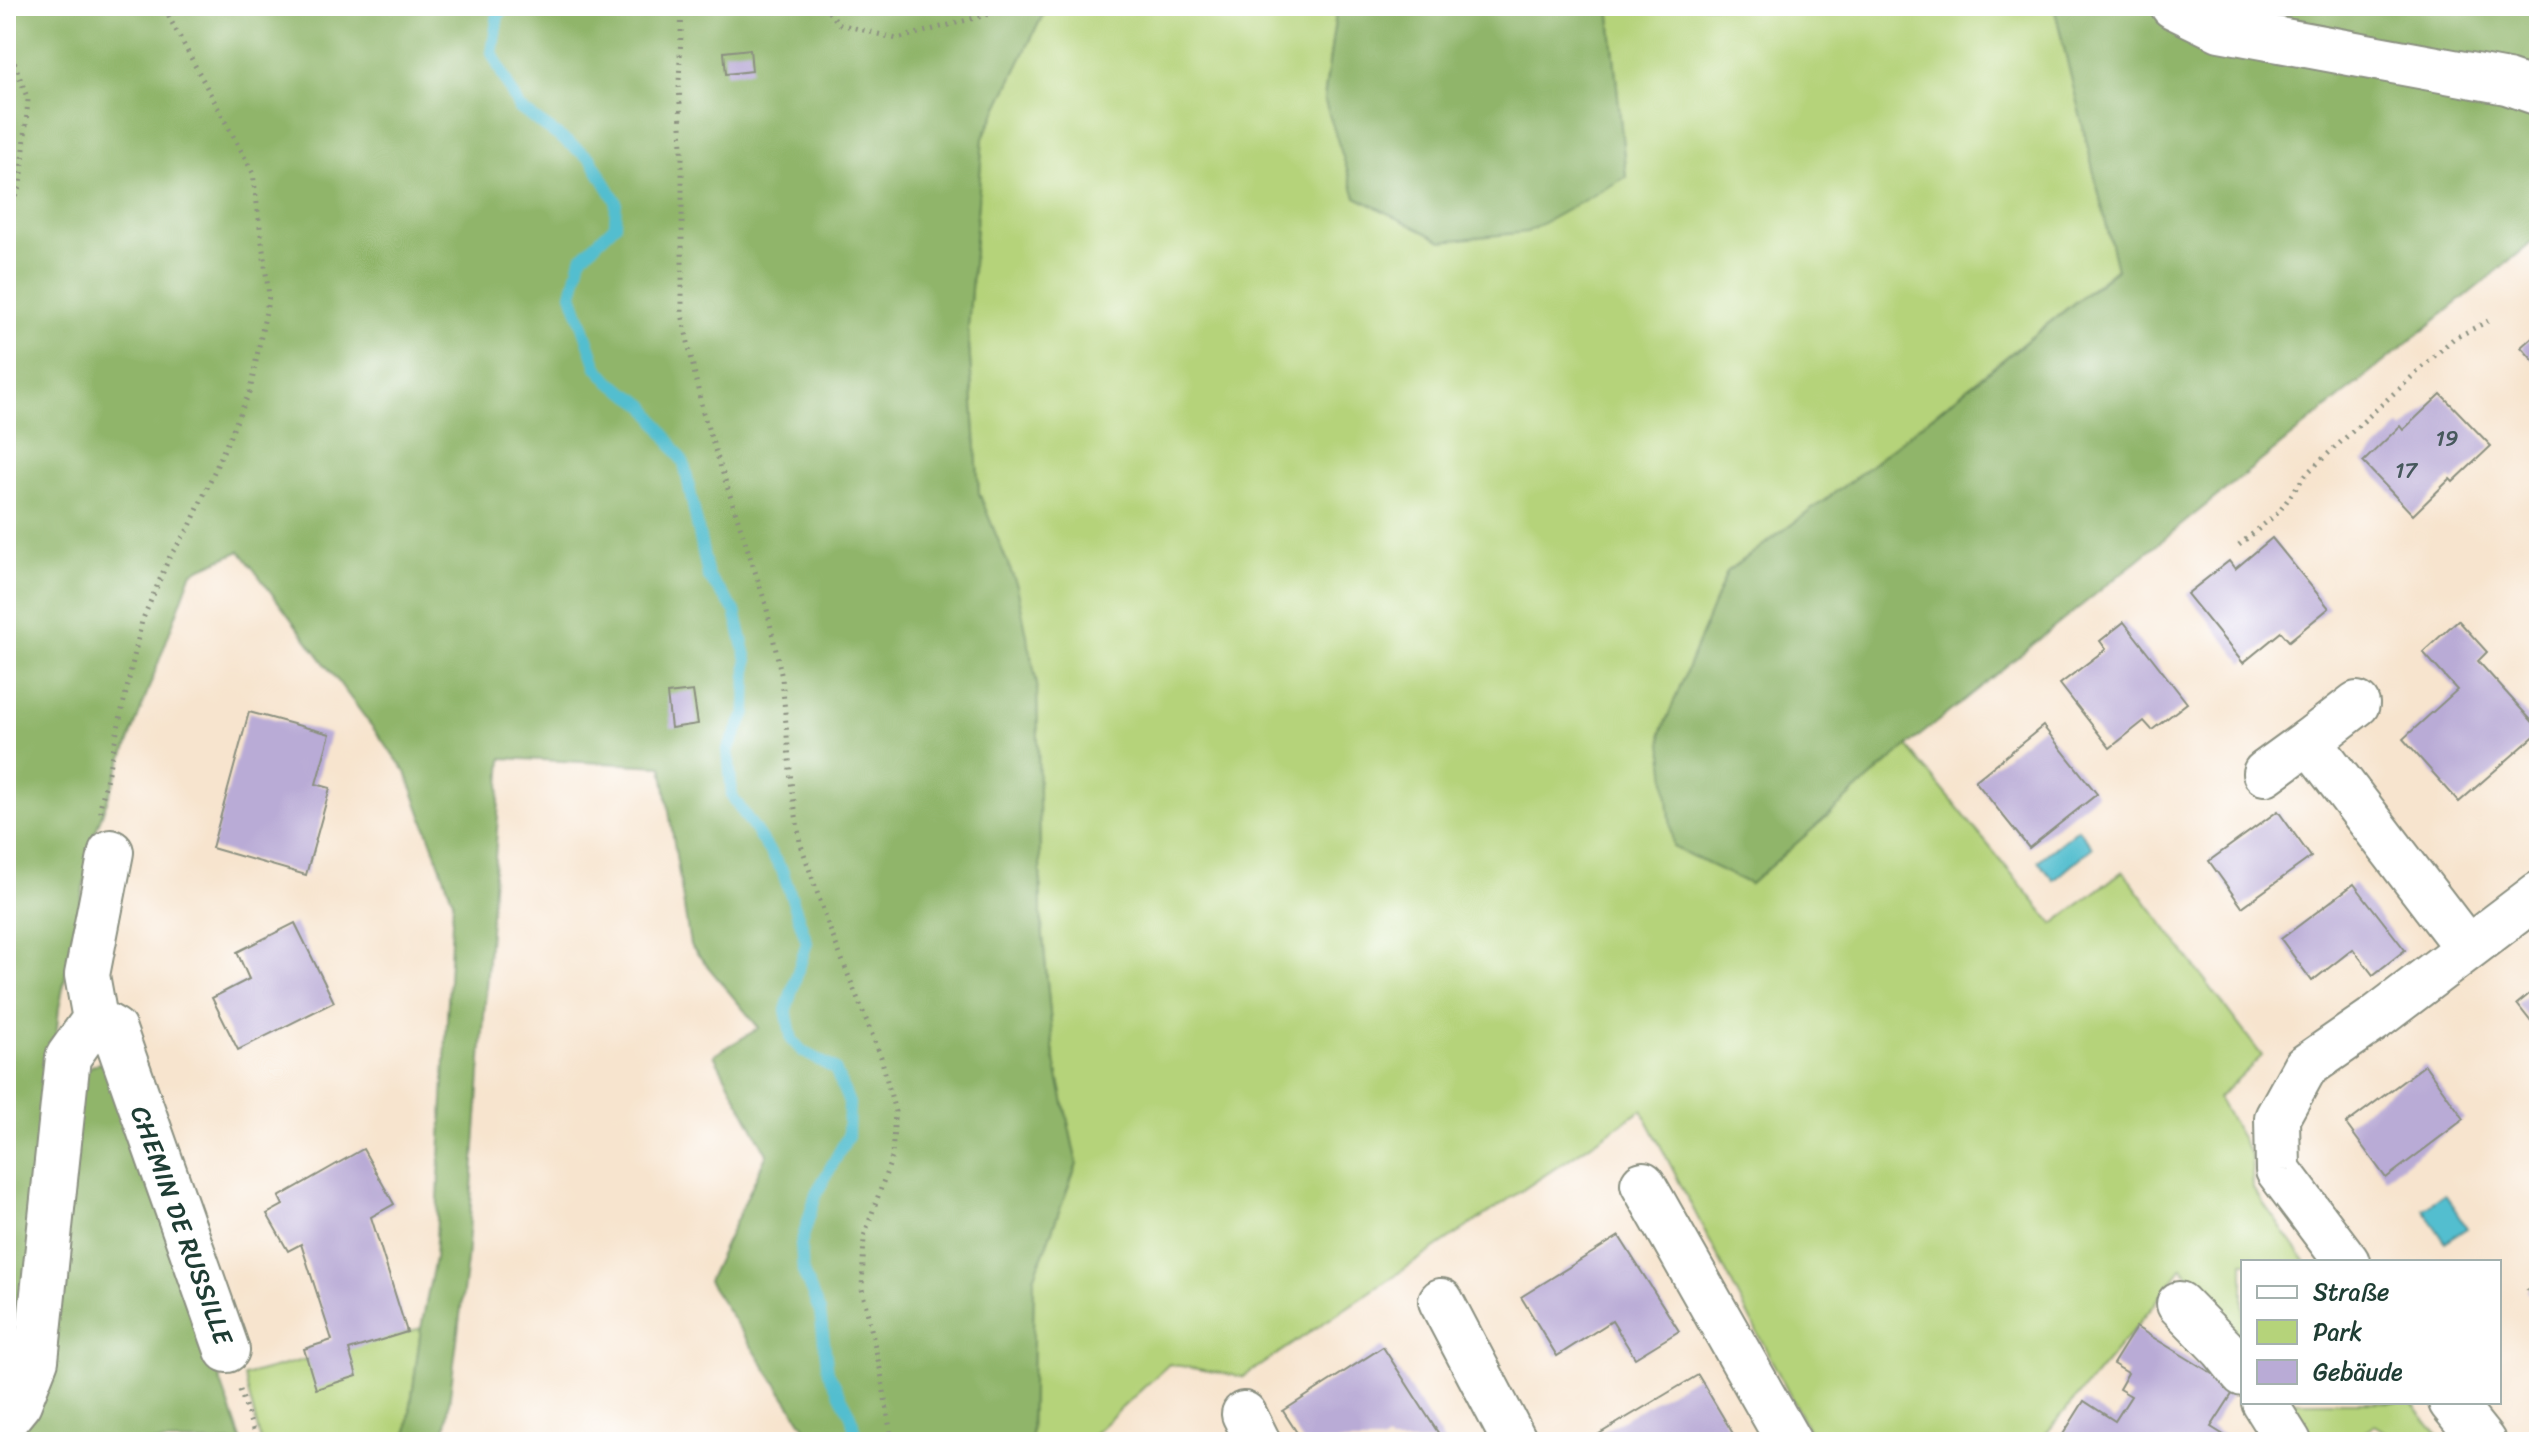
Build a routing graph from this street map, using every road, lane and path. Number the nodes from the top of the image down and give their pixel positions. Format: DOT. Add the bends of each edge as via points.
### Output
graph roads {
  1 [pos="163,6"];
  2 [pos="682,6"];
  3 [pos="823,6"];
  4 [pos="998,6"];
  5 [pos="2173,6"];
  6 [pos="6,40"];
  7 [pos="2539,93"];
  8 [pos="6,216"];
  9 [pos="2488,321"];
  10 [pos="2239,545"];
  11 [pos="2357,704"];
  12 [pos="2309,741"];
  13 [pos="2265,773"];
  14 [pos="111,852"];
  15 [pos="2539,894"];
  16 [pos="2467,948"];
  17 [pos="95,1019"];
  18 [pos="1643,1184"];
  19 [pos="2346,1260"];
  20 [pos="1441,1301"];
  21 [pos="2179,1304"];
  22 [pos="227,1350"];
  23 [pos="2241,1372"];
  24 [pos="2265,1404"];
  25 [pos="2453,1404"];
  26 [pos="6,1419"];
  27 [pos="257,1442"];
  28 [pos="892,1442"];
  29 [pos="1515,1442"];
  30 [pos="1789,1442"];
  31 [pos="2289,1442"];
  32 [pos="2483,1442"];
  1 -- 14 [label="path" via="253,173 269,296 250,391 142,621 100,808"];
  2 -- 28 [label="path" via="682,314 703,413 766,605 782,678 800,842 881,1057 895,1112 892,1157 864,1236 862,1289"];
  3 -- 4 [label="path" via="840,24 897,39 993,13"];
  5 -- 7 [label="street" via="2220,29 2507,82"];
  6 -- 8 [label="path" via="28,100 21,185"];
  9 -- 10 [label="path" via="2453,339 2306,474 2279,512"];
  11 -- 12 [label="street"];
  12 -- 13 [label="street"];
  12 -- 16 [label="street"];
  14 -- 17 [label="street" via="87,975"];
  15 -- 16 [label="street"];
  16 -- 19 [label="street" via="2305,1067 2277,1118 2278,1170"];
  17 -- 22 [label="street, CHEMIN DE RUSSILLE" via="114,1030"];
  17 -- 26 [label="street" via="68,1057 36,1360 19,1403"];
  18 -- 30 [label="street"];
  20 -- 29 [label="street"];
  21 -- 23 [label="street"];
  22 -- 27 [label="path, CHEMIN DE RUSSILLE"];
  24 -- 31 [label="street"];
  25 -- 32 [label="street"];
}
